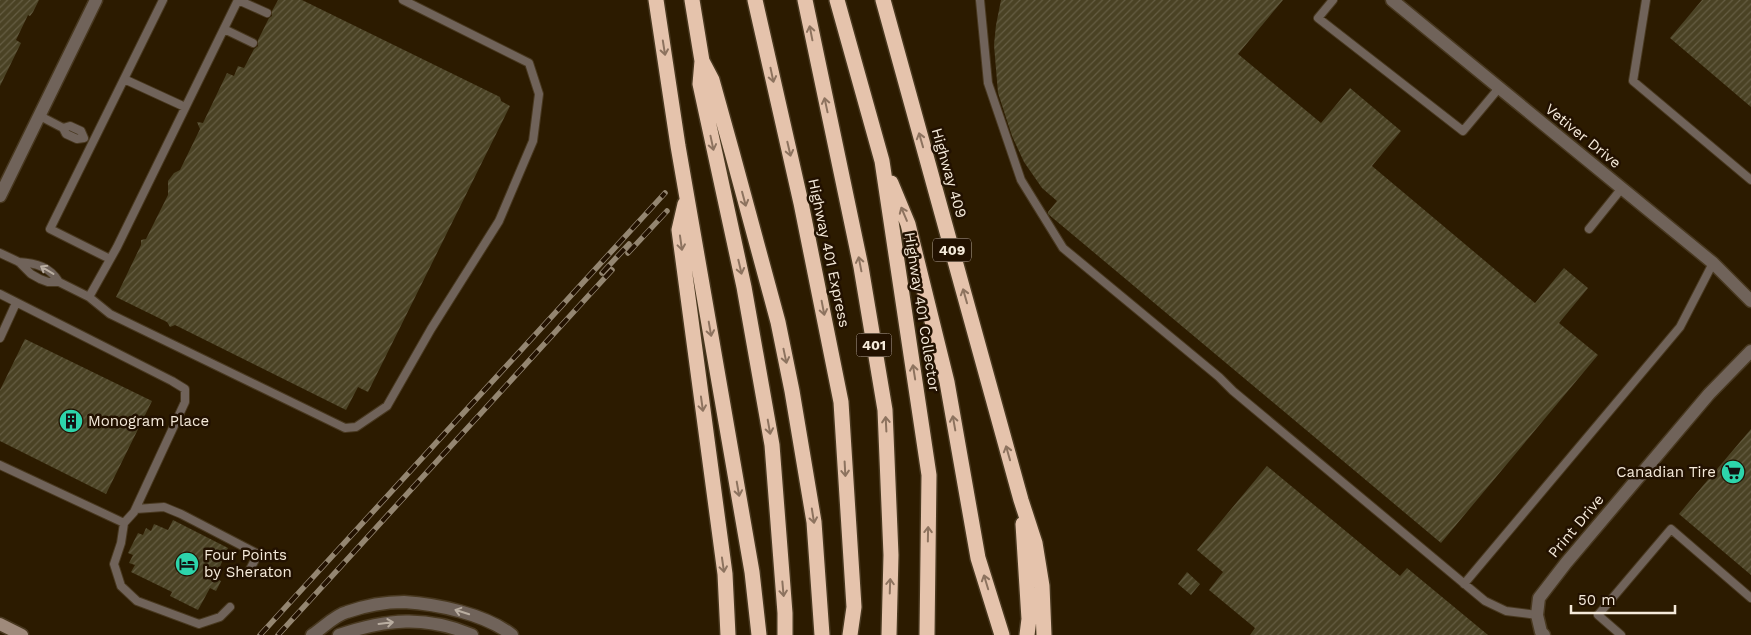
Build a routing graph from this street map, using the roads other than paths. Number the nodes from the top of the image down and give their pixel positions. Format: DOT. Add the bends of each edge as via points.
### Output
graph roads {
  1 [pos="96,0"];
  2 [pos="163,0"];
  3 [pos="238,0"];
  4 [pos="403,0"];
  5 [pos="656,0"];
  6 [pos="692,0"];
  7 [pos="755,0"];
  8 [pos="805,0"];
  9 [pos="837,0"];
  10 [pos="883,0"];
  11 [pos="980,0"];
  12 [pos="1333,0"];
  13 [pos="1392,0"];
  14 [pos="1646,0"];
  15 [pos="267,13"];
  16 [pos="224,30"];
  17 [pos="253,43"];
  18 [pos="702,62"];
  19 [pos="124,79"];
  20 [pos="1499,88"];
  21 [pos="185,107"];
  22 [pos="40,116"];
  23 [pos="93,142"];
  24 [pos="882,161"];
  25 [pos="1751,180"];
  26 [pos="1622,188"];
  27 [pos="687,195"];
  28 [pos="0,196"];
  29 [pos="1589,229"];
  30 [pos="0,253"];
  31 [pos="110,259"];
  32 [pos="1713,263"];
  33 [pos="0,294"];
  34 [pos="89,296"];
  35 [pos="1751,301"];
  36 [pos="16,303"];
  37 [pos="0,338"];
  38 [pos="1751,351"];
  39 [pos="0,466"];
  40 [pos="1021,500"];
  41 [pos="136,509"];
  42 [pos="124,523"];
  43 [pos="248,573"];
  44 [pos="1464,584"];
  45 [pos="1751,598"];
  46 [pos="230,607"];
  47 [pos="1537,615"];
  48 [pos="0,624"];
  49 [pos="1002,632"];
  50 [pos="22,635"];
  51 [pos="312,635"];
  52 [pos="339,635"];
  53 [pos="472,635"];
  54 [pos="512,635"];
  55 [pos="728,635"];
  56 [pos="759,635"];
  57 [pos="785,635"];
  58 [pos="822,635"];
  59 [pos="850,635"];
  60 [pos="889,635"];
  61 [pos="927,635"];
  62 [pos="1027,635"];
  63 [pos="1044,635"];
  64 [pos="1544,635"];
  65 [pos="1621,635"];
  1 -- 22 [label="street"];
  2 -- 19 [label="lane"];
  3 -- 15 [label="lane"];
  3 -- 16 [label="lane"];
  4 -- 34 [label="lane" via="529,63 539,94 533,141 499,221 387,406 356,427 346,428 110,314"];
  5 -- 27 [label="highway, one-way"];
  6 -- 18 [label="highway"];
  7 -- 59 [label="highway, Highway 401 Express, one-way" via="842,402 854,607"];
  60 -- 8 [label="highway, Highway 401 Express / 401, one-way" via="892,555 885,410 861,267"];
  9 -- 24 [label="highway, Highway 401 Collector / 401"];
  40 -- 10 [label="highway, Highway 409 / 409, one-way"];
  11 -- 44 [label="lane" via="988,83 1020,180 1064,248"];
  12 -- 20 [label="lane" via="1318,18 1463,131"];
  13 -- 20 [label="street, Vetiver Drive"];
  14 -- 25 [label="lane" via="1633,81"];
  16 -- 17 [label="lane"];
  16 -- 21 [label="lane"];
  18 -- 57 [label="highway, one-way" via="700,84 744,287 772,445"];
  18 -- 58 [label="highway, one-way" via="712,80 778,322 814,522"];
  19 -- 21 [label="lane"];
  19 -- 23 [label="lane"];
  20 -- 26 [label="street, Vetiver Drive"];
  21 -- 31 [label="lane"];
  22 -- 23 [label="lane" via="64,128 66,134"];
  22 -- 28 [label="street"];
  23 -- 31 [label="lane" via="50,229"];
  49 -- 24 [label="highway, one-way" via="978,558 947,382 908,224"];
  61 -- 24 [label="highway, Highway 401 Collector / 401, one-way" via="929,475"];
  26 -- 29 [label="lane"];
  26 -- 32 [label="street, Vetiver Drive"];
  27 -- 55 [label="highway, one-way" via="679,230 725,574"];
  27 -- 56 [label="highway, one-way" via="752,572"];
  30 -- 34 [label="lane" via="19,262 40,279 59,282"];
  31 -- 34 [label="lane"];
  32 -- 35 [label="street, Vetiver Drive"];
  32 -- 44 [label="lane" via="1680,327"];
  33 -- 36 [label="lane"];
  36 -- 37 [label="lane"];
  36 -- 41 [label="lane" via="172,380 184,389 185,402"];
  38 -- 47 [label="street, Print Drive" via="1708,394 1566,563 1539,598"];
  39 -- 42 [label="lane"];
  40 -- 62 [label="highway" via="1029,619"];
  40 -- 63 [label="highway" via="1035,543 1042,586"];
  41 -- 42 [label="lane"];
  41 -- 43 [label="lane" via="164,507 258,554"];
  42 -- 46 [label="lane" via="114,564 121,586 137,601 199,624 220,617"];
  44 -- 47 [label="lane" via="1485,601 1506,611"];
  45 -- 65 [label="lane" via="1671,529 1598,615"];
  47 -- 64 [label="street" via="1540,632"];
  48 -- 50 [label="main road"];
  54 -- 51 [label="street, one-way" via="484,620 454,610 402,602 345,612"];
  52 -- 53 [label="street, one-way" via="366,626 409,620 454,628"];
}
